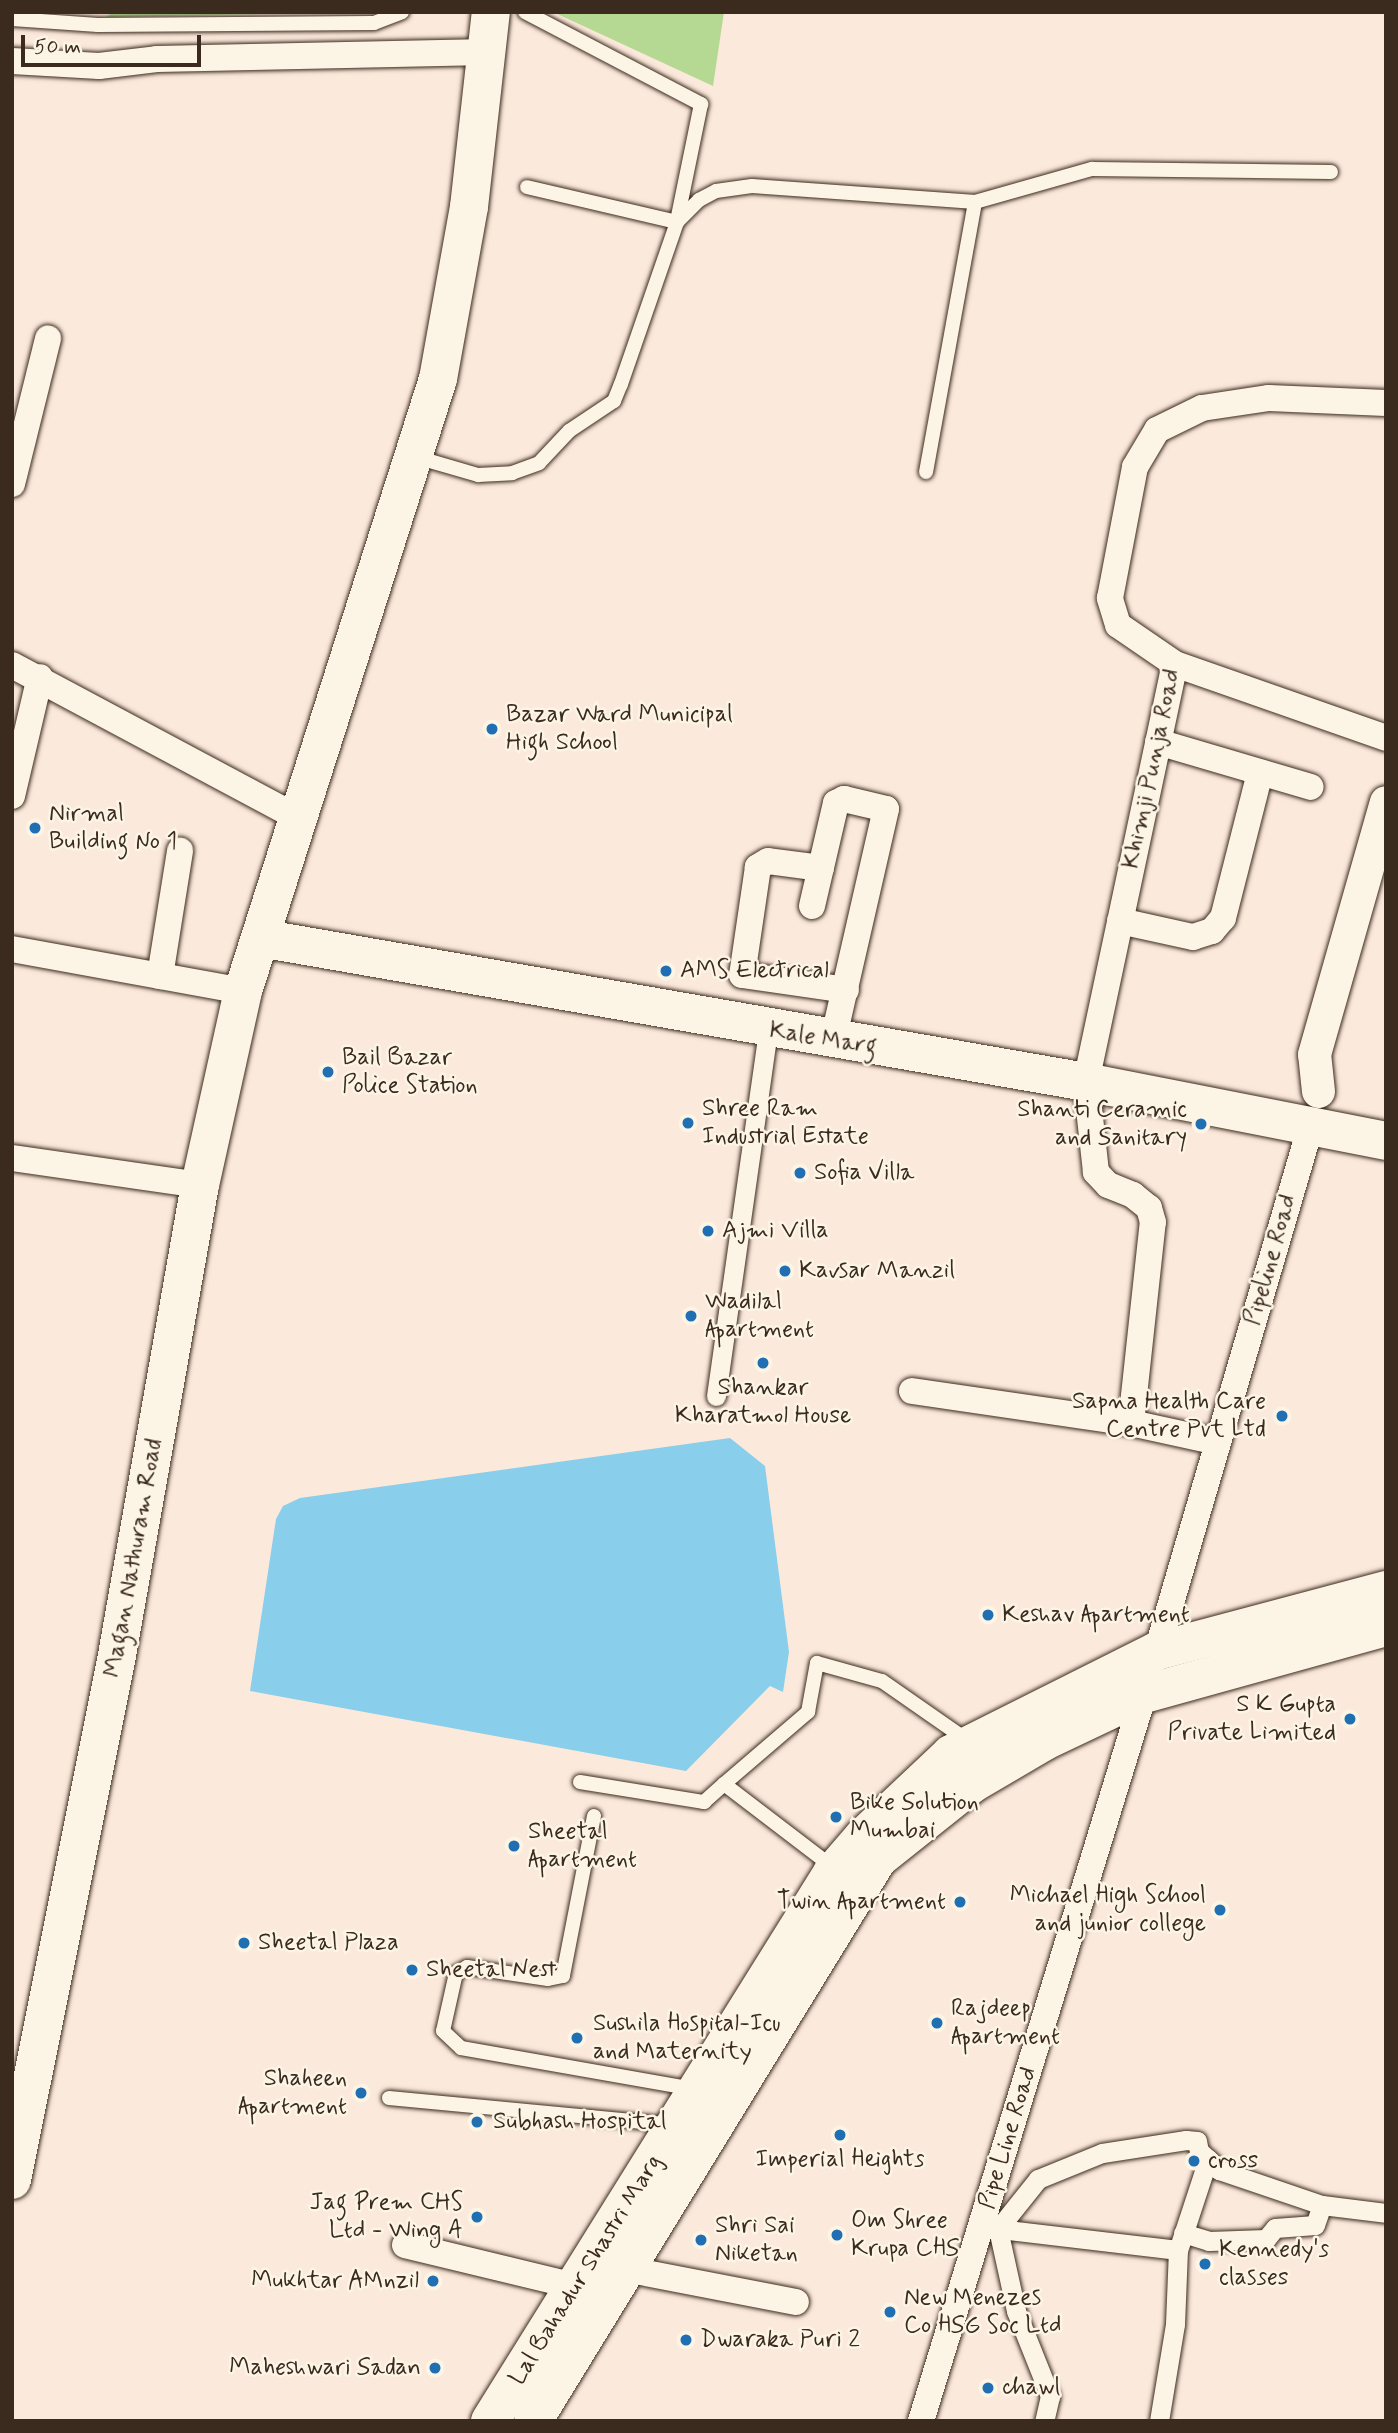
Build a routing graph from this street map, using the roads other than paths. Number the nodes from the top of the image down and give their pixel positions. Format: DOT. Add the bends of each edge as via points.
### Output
graph roads {
  1 [pos="402,12"];
  2 [pos="491,12"];
  3 [pos="525,12"];
  4 [pos="12,19"];
  5 [pos="488,52"];
  6 [pos="12,61"];
  7 [pos="1331,172"];
  8 [pos="527,187"];
  9 [pos="975,202"];
  10 [pos="677,222"];
  11 [pos="48,338"];
  12 [pos="1386,403"];
  13 [pos="413,456"];
  14 [pos="926,472"];
  15 [pos="12,484"];
  16 [pos="12,664"];
  17 [pos="1175,664"];
  18 [pos="40,677"];
  19 [pos="1386,738"];
  20 [pos="1158,742"];
  21 [pos="1261,773"];
  22 [pos="1311,787"];
  23 [pos="12,796"];
  24 [pos="1386,802"];
  25 [pos="295,816"];
  26 [pos="180,851"];
  27 [pos="821,868"];
  28 [pos="1386,870"];
  29 [pos="812,906"];
  30 [pos="1120,921"];
  31 [pos="260,938"];
  32 [pos="12,949"];
  33 [pos="160,976"];
  34 [pos="757,979"];
  35 [pos="243,990"];
  36 [pos="845,990"];
  37 [pos="1338,1002"];
  38 [pos="759,1028"];
  39 [pos="834,1041"];
  40 [pos="1086,1082"];
  41 [pos="1315,1108"];
  42 [pos="1386,1141"];
  43 [pos="12,1158"];
  44 [pos="200,1185"];
  45 [pos="912,1391"];
  46 [pos="716,1396"];
  47 [pos="1131,1423"];
  48 [pos="1218,1442"];
  49 [pos="1386,1590"];
  50 [pos="1386,1627"];
  51 [pos="1157,1651"];
  52 [pos="1144,1694"];
  53 [pos="972,1744"];
  54 [pos="580,1782"];
  55 [pos="724,1784"];
  56 [pos="594,1816"];
  57 [pos="848,1876"];
  58 [pos="699,2090"];
  59 [pos="389,2098"];
  60 [pos="677,2126"];
  61 [pos="1208,2159"];
  62 [pos="12,2180"];
  63 [pos="1322,2205"];
  64 [pos="1386,2213"];
  65 [pos="998,2229"];
  66 [pos="1180,2241"];
  67 [pos="405,2245"];
  68 [pos="625,2269"];
  69 [pos="575,2286"];
  70 [pos="796,2302"];
  71 [pos="490,2421"];
  72 [pos="533,2421"];
  73 [pos="921,2421"];
  74 [pos="1044,2421"];
  75 [pos="1159,2421"];
  1 -- 4 [label="lane" via="374,23 98,24"];
  2 -- 5 [label="main road, Magan Nathuram Road"];
  3 -- 10 [label="lane" via="701,104"];
  5 -- 6 [label="street" via="157,59 99,66"];
  5 -- 13 [label="main road, Magan Nathuram Road" via="469,207 441,366"];
  7 -- 9 [label="lane" via="1092,169"];
  8 -- 10 [label="lane"];
  9 -- 10 [label="lane" via="752,186 716,191 699,200"];
  9 -- 14 [label="lane"];
  10 -- 13 [label="lane" via="614,401 569,431 539,463 512,473 478,475"];
  11 -- 15 [label="street"];
  12 -- 17 [label="street, Khimji Punja Road" via="1269,398 1202,408 1157,430 1135,467 1110,598 1118,625"];
  13 -- 25 [label="main road, Magan Nathuram Road"];
  16 -- 18 [label="street"];
  17 -- 19 [label="street"];
  17 -- 20 [label="street, Khimji Punja Road"];
  18 -- 23 [label="street"];
  18 -- 25 [label="street"];
  20 -- 21 [label="street"];
  20 -- 30 [label="street, Khimji Punja Road"];
  21 -- 22 [label="street"];
  21 -- 30 [label="street" via="1223,918 1212,931 1193,937"];
  24 -- 37 [label="street"];
  25 -- 31 [label="main road, Magan Nathuram Road"];
  26 -- 33 [label="street"];
  27 -- 29 [label="street"];
  27 -- 34 [label="street" via="768,861 758,867 741,970 744,978"];
  27 -- 36 [label="street" via="836,803 844,799 886,809"];
  28 -- 37 [label="street, Pipeline Road"];
  30 -- 40 [label="street, Khimji Punja Road"];
  31 -- 35 [label="main road, Magan Nathuram Road"];
  31 -- 38 [label="main road, Kale Marg"];
  32 -- 33 [label="street"];
  33 -- 35 [label="street"];
  34 -- 36 [label="street"];
  34 -- 38 [label="street"];
  35 -- 44 [label="main road, Magan Nathuram Road"];
  36 -- 39 [label="street"];
  37 -- 41 [label="street, Pipeline Road" via="1333,1061"];
  38 -- 39 [label="main road, Kale Marg"];
  38 -- 46 [label="street"];
  39 -- 40 [label="main road, Kale Marg"];
  40 -- 41 [label="main road, Kale Marg"];
  40 -- 47 [label="street, Khimji Punja Road" via="1096,1172 1149,1208 1153,1222"];
  41 -- 42 [label="main road, Kale Marg"];
  41 -- 48 [label="street, Pipeline Road"];
  43 -- 44 [label="street"];
  44 -- 62 [label="main road, Magan Nathuram Road" via="111,1688"];
  45 -- 47 [label="street"];
  47 -- 48 [label="street"];
  48 -- 51 [label="street, Pipeline Road"];
  49 -- 51 [label="main road, Lal Bahadur Shastri Marg"];
  50 -- 52 [label="main road, Lal Bahadur Shastri Marg"];
  51 -- 53 [label="main road, Lal Bahadur Shastri Marg"];
  52 -- 57 [label="main road, Lal Bahadur Shastri Marg" via="1045,1741 972,1784 878,1859"];
  52 -- 73 [label="street, Pipe Line Road"];
  53 -- 55 [label="lane" via="882,1681 817,1663 808,1712"];
  53 -- 57 [label="main road, Lal Bahadur Shastri Marg" via="951,1754 863,1837"];
  54 -- 55 [label="lane" via="705,1802"];
  55 -- 57 [label="lane"];
  56 -- 58 [label="lane" via="564,1976 548,1979 467,1967 456,1973 443,2031 461,2048"];
  57 -- 58 [label="main road, Lal Bahadur Shastri Marg"];
  57 -- 68 [label="main road, Lal Bahadur Shastri Marg"];
  58 -- 60 [label="main road, Lal Bahadur Shastri Marg"];
  59 -- 60 [label="lane"];
  60 -- 69 [label="main road, Lal Bahadur Shastri Marg"];
  61 -- 63 [label="street" via="1219,2170"];
  61 -- 65 [label="street" via="1199,2151 1197,2141 1186,2140 1102,2153 1038,2179"];
  61 -- 66 [label="street"];
  63 -- 64 [label="street"];
  63 -- 66 [label="street" via="1315,2225 1275,2228 1266,2239"];
  65 -- 66 [label="street"];
  65 -- 74 [label="street" via="1016,2311 1050,2396"];
  66 -- 75 [label="street" via="1175,2324"];
  67 -- 69 [label="street"];
  68 -- 70 [label="street"];
  68 -- 72 [label="main road, Lal Bahadur Shastri Marg"];
  69 -- 71 [label="main road, Lal Bahadur Shastri Marg"];
}
